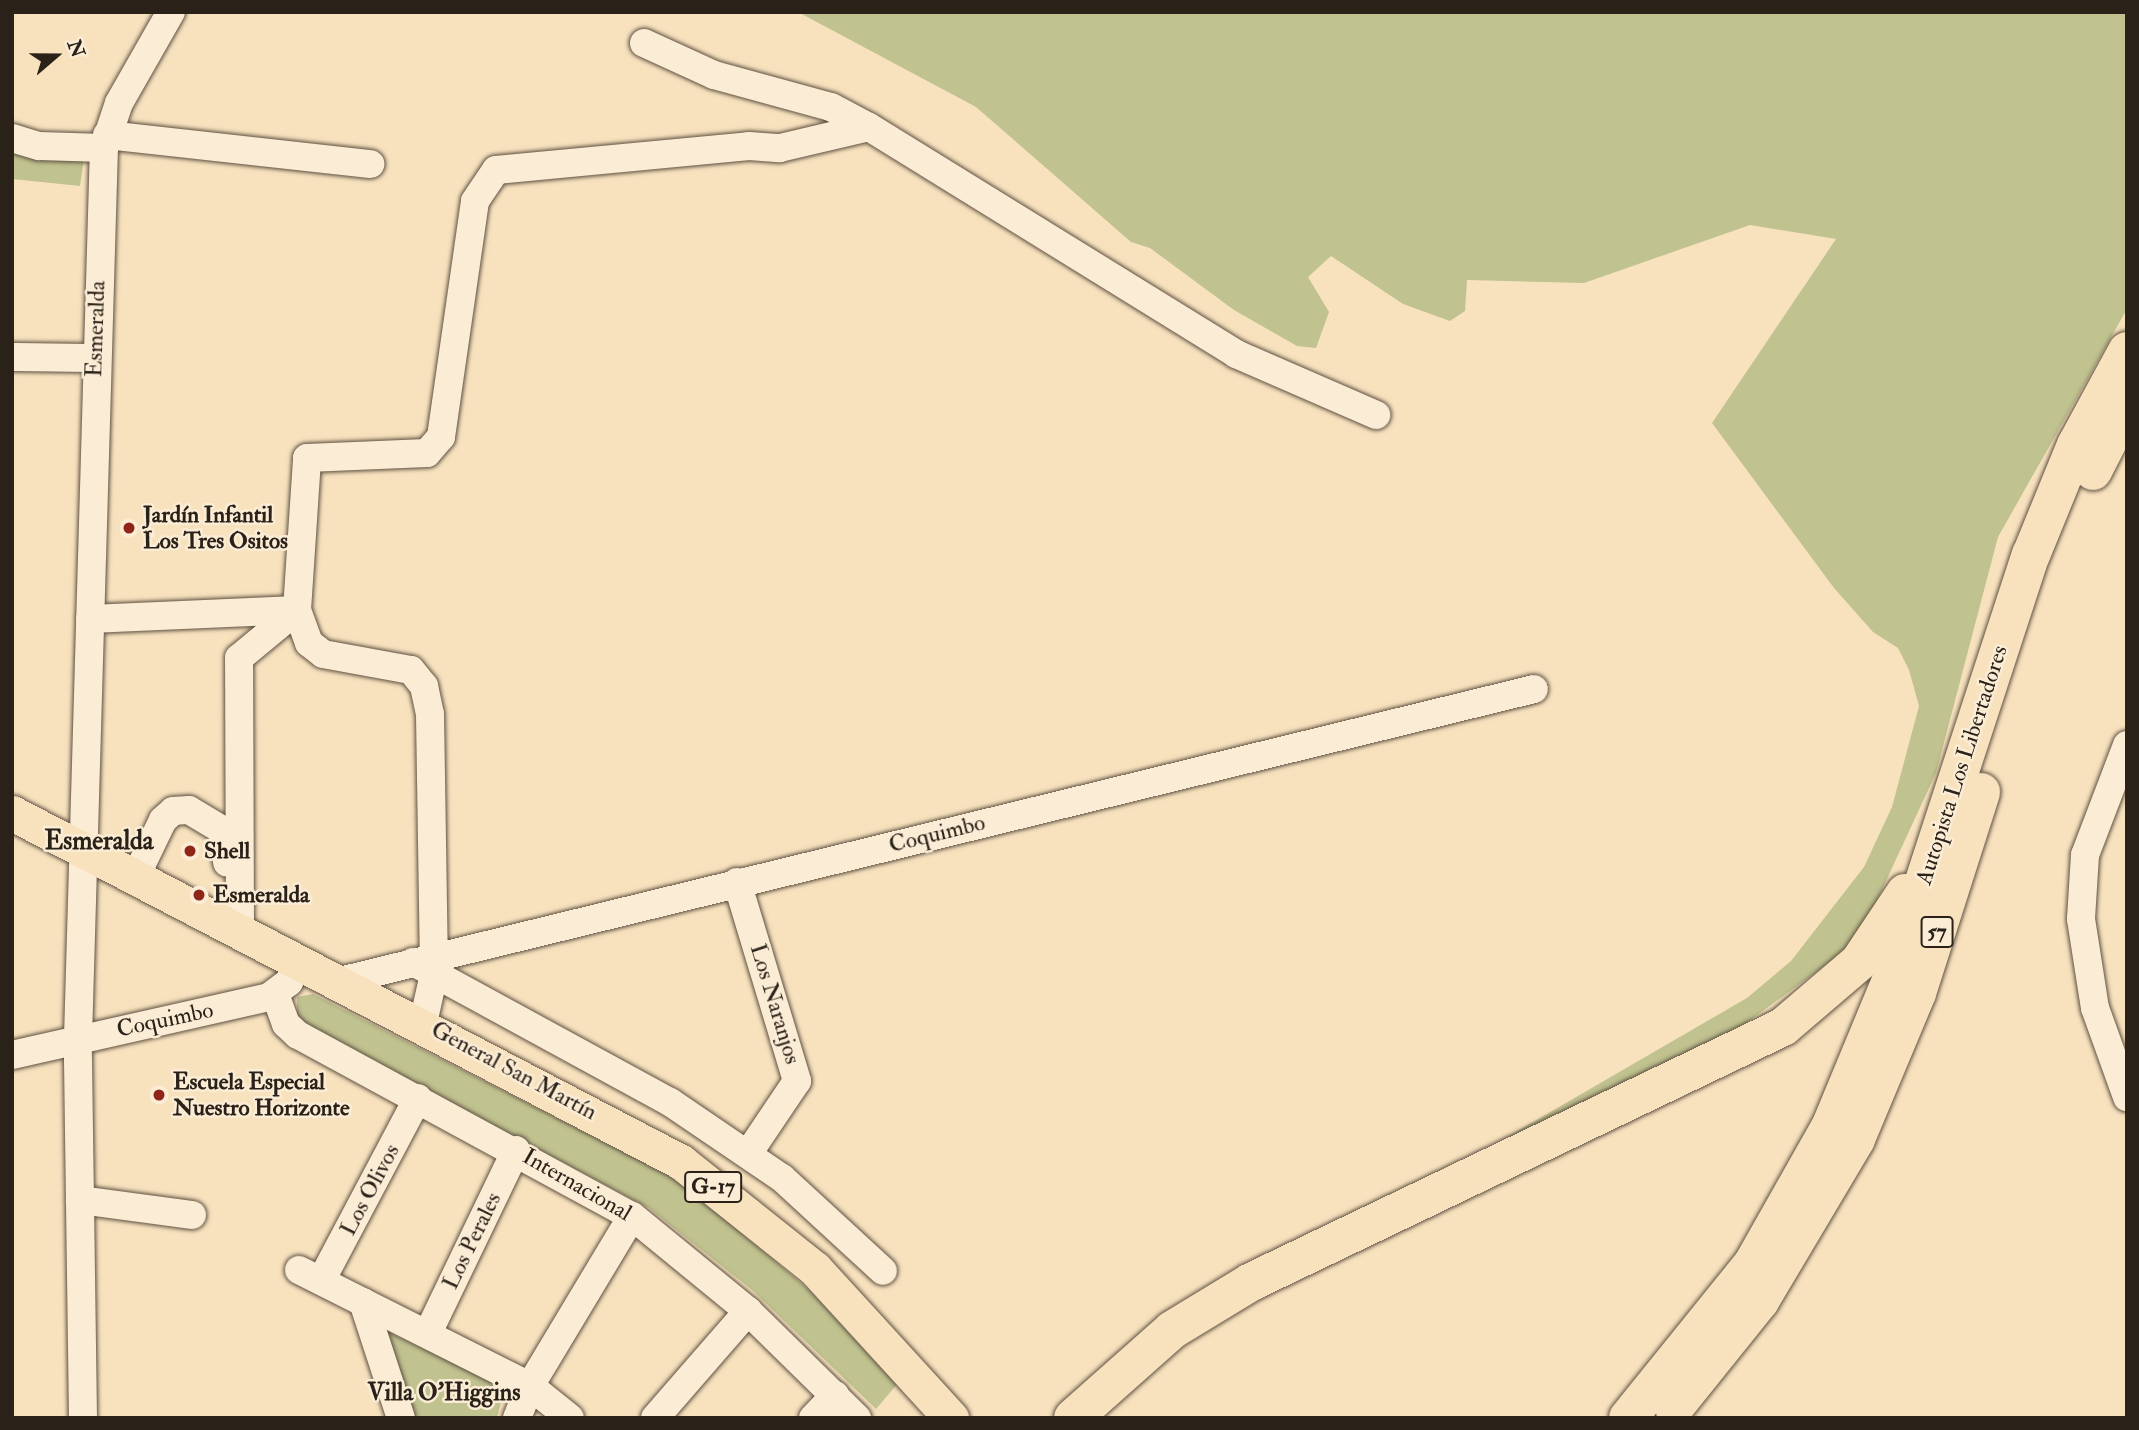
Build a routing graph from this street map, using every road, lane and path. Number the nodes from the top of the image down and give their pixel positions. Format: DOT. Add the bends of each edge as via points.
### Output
graph roads {
  1 [pos="171,12"];
  2 [pos="644,43"];
  3 [pos="869,127"];
  4 [pos="12,138"];
  5 [pos="105,142"];
  6 [pos="370,164"];
  7 [pos="2127,351"];
  8 [pos="12,357"];
  9 [pos="95,358"];
  10 [pos="2127,404"];
  11 [pos="1376,415"];
  12 [pos="297,610"];
  13 [pos="90,619"];
  14 [pos="1534,689"];
  15 [pos="2127,746"];
  16 [pos="1949,807"];
  17 [pos="12,813"];
  18 [pos="81,848"];
  19 [pos="136,876"];
  20 [pos="737,882"];
  21 [pos="227,923"];
  22 [pos="299,960"];
  23 [pos="427,964"];
  24 [pos="340,981"];
  25 [pos="275,994"];
  26 [pos="423,1023"];
  27 [pos="78,1038"];
  28 [pos="12,1055"];
  29 [pos="2127,1097"];
  30 [pos="418,1098"];
  31 [pos="516,1150"];
  32 [pos="748,1154"];
  33 [pos="80,1200"];
  34 [pos="192,1215"];
  35 [pos="632,1216"];
  36 [pos="883,1270"];
  37 [pos="363,1302"];
  38 [pos="748,1311"];
  39 [pos="428,1333"];
  40 [pos="530,1386"];
  41 [pos="835,1395"];
  42 [pos="83,1418"];
  43 [pos="401,1418"];
  44 [pos="517,1418"];
  45 [pos="570,1418"];
  46 [pos="655,1418"];
  47 [pos="813,1418"];
  48 [pos="857,1418"];
  49 [pos="951,1418"];
  50 [pos="1073,1418"];
  51 [pos="1629,1418"];
  52 [pos="1665,1418"];
  1 -- 5 [label="street, Esmeralda"];
  2 -- 3 [label="street" via="714,75 831,107"];
  3 -- 11 [label="street" via="1236,354"];
  3 -- 12 [label="street" via="780,148 735,147 496,170 475,201 441,437 427,453 307,458"];
  4 -- 5 [label="street" via="39,146"];
  5 -- 6 [label="street"];
  5 -- 9 [label="street, Esmeralda"];
  7 -- 16 [label="highway, Autopista Los Libertadores / 57" via="2076,445 2031,555"];
  8 -- 9 [label="street"];
  9 -- 13 [label="street, Esmeralda"];
  10 -- 52 [label="highway, Autopista Los Libertadores / 57" via="2084,492 2045,592 1936,937 1872,1106 1781,1270"];
  12 -- 13 [label="street"];
  12 -- 21 [label="street" via="239,658"];
  12 -- 23 [label="street" via="309,643 323,654 411,670 424,686 430,714"];
  13 -- 18 [label="street, Esmeralda"];
  14 -- 20 [label="street, Coquimbo"];
  15 -- 29 [label="street" via="2085,855 2081,919 2095,1008"];
  16 -- 50 [label="highway" via="1880,934 1810,1009 1746,1049 1240,1288 1172,1330"];
  16 -- 51 [label="highway, Autopista Los Libertadores / 57" via="1876,1023 1809,1171 1726,1301"];
  17 -- 18 [label="main road, General San Martín / G-17"];
  18 -- 19 [label="main road, General San Martín / G-17"];
  18 -- 27 [label="street, Esmeralda"];
  19 -- 21 [label="main road, General San Martín / G-17"];
  19 -- 21 [label="street" via="163,820 173,811 207,818 222,830 228,847"];
  20 -- 23 [label="street, Coquimbo"];
  20 -- 32 [label="street, Los Naranjos" via="797,1081"];
  21 -- 22 [label="main road, General San Martín / G-17"];
  22 -- 24 [label="main road, General San Martín / G-17"];
  22 -- 25 [label="street" via="289,982"];
  23 -- 24 [label="street, Coquimbo"];
  23 -- 26 [label="street"];
  23 -- 32 [label="street" via="647,1088"];
  24 -- 26 [label="main road, General San Martín / G-17"];
  25 -- 27 [label="street, Coquimbo"];
  25 -- 30 [label="street, Internacional" via="282,1017 298,1035"];
  26 -- 49 [label="main road, General San Martín / G-17" via="615,1124 692,1171 815,1269"];
  27 -- 28 [label="street, Coquimbo"];
  27 -- 33 [label="street, Esmeralda"];
  30 -- 31 [label="street, Internacional"];
  30 -- 37 [label="street, Los Olivos" via="310,1276"];
  31 -- 35 [label="street, Internacional"];
  31 -- 39 [label="street, Los Perales"];
  32 -- 36 [label="street"];
  33 -- 34 [label="street"];
  33 -- 42 [label="street, Esmeralda"];
  35 -- 38 [label="street, Internacional"];
  35 -- 40 [label="street"];
  37 -- 39 [label="street"];
  37 -- 43 [label="street"];
  38 -- 41 [label="street, Internacional"];
  38 -- 46 [label="street"];
  39 -- 40 [label="street"];
  40 -- 44 [label="street"];
  40 -- 45 [label="street"];
  41 -- 47 [label="street"];
  41 -- 48 [label="street, Internacional"];
}
